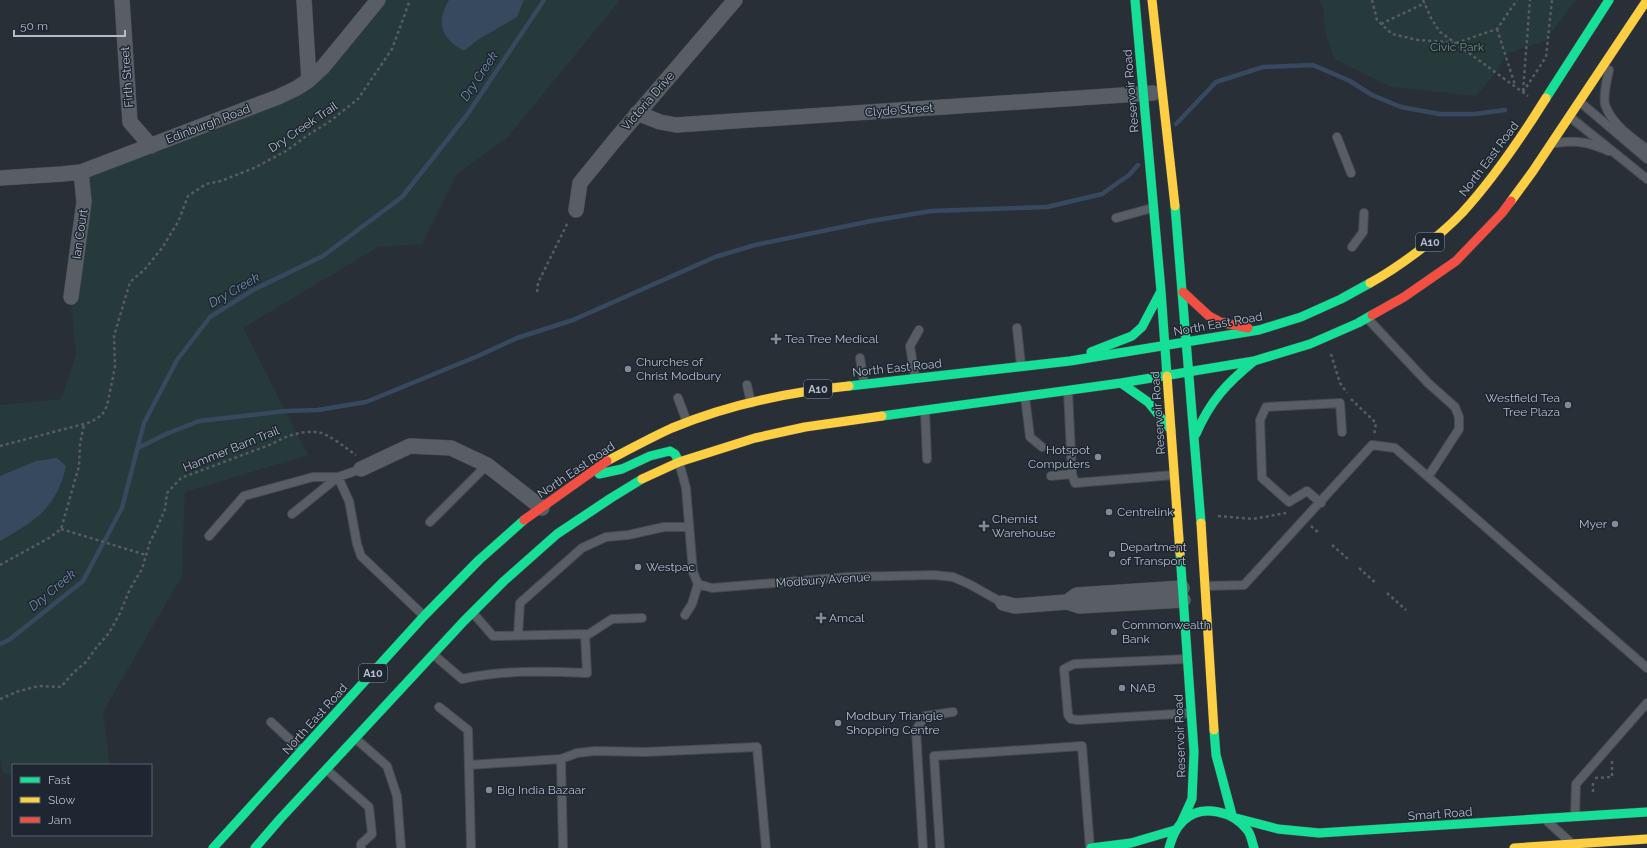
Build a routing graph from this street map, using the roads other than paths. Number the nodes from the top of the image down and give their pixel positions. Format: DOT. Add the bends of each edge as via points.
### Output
graph roads {
  1 [pos="122,0"];
  2 [pos="304,0"];
  3 [pos="378,0"];
  4 [pos="735,0"];
  5 [pos="1135,0"];
  6 [pos="1152,0"];
  7 [pos="1610,0"];
  8 [pos="1647,0"];
  9 [pos="1614,50"];
  10 [pos="309,80"];
  11 [pos="1162,93"];
  12 [pos="1144,94"];
  13 [pos="1576,100"];
  14 [pos="637,113"];
  15 [pos="1568,114"];
  16 [pos="1337,137"];
  17 [pos="1552,143"];
  18 [pos="151,146"];
  19 [pos="1647,149"];
  20 [pos="1615,153"];
  21 [pos="1647,159"];
  22 [pos="81,172"];
  23 [pos="1351,173"];
  24 [pos="0,178"];
  25 [pos="1647,179"];
  26 [pos="1154,208"];
  27 [pos="576,210"];
  28 [pos="1364,213"];
  29 [pos="1116,218"];
  30 [pos="1352,247"];
  31 [pos="1162,291"];
  32 [pos="1183,292"];
  33 [pos="71,297"];
  34 [pos="1367,318"];
  35 [pos="1017,328"];
  36 [pos="919,330"];
  37 [pos="1258,330"];
  38 [pos="1187,342"];
  39 [pos="1165,345"];
  40 [pos="860,358"];
  41 [pos="1070,361"];
  42 [pos="1254,361"];
  43 [pos="1021,366"];
  44 [pos="1189,372"];
  45 [pos="1167,375"];
  46 [pos="915,378"];
  47 [pos="1121,383"];
  48 [pos="864,384"];
  49 [pos="747,385"];
  50 [pos="1068,390"];
  51 [pos="1025,395"];
  52 [pos="678,398"];
  53 [pos="751,403"];
  54 [pos="925,410"];
  55 [pos="688,423"];
  56 [pos="1171,430"];
  57 [pos="1342,432"];
  58 [pos="1195,438"];
  59 [pos="1042,447"];
  60 [pos="927,459"];
  61 [pos="679,462"];
  62 [pos="487,465"];
  63 [pos="366,467"];
  64 [pos="1072,474"];
  65 [pos="1174,475"];
  66 [pos="1051,476"];
  67 [pos="338,477"];
  68 [pos="584,477"];
  69 [pos="1428,477"];
  70 [pos="1321,503"];
  71 [pos="544,510"];
  72 [pos="292,514"];
  73 [pos="430,522"];
  74 [pos="689,527"];
  75 [pos="209,536"];
  76 [pos="698,584"];
  77 [pos="1205,586"];
  78 [pos="1183,594"];
  79 [pos="1003,603"];
  80 [pos="472,613"];
  81 [pos="424,616"];
  82 [pos="685,616"];
  83 [pos="642,618"];
  84 [pos="584,634"];
  85 [pos="518,635"];
  86 [pos="434,654"];
  87 [pos="1188,659"];
  88 [pos="1647,668"];
  89 [pos="1647,703"];
  90 [pos="439,707"];
  91 [pos="953,712"];
  92 [pos="1192,713"];
  93 [pos="271,722"];
  94 [pos="355,738"];
  95 [pos="302,750"];
  96 [pos="561,760"];
  97 [pos="469,765"];
  98 [pos="326,769"];
  99 [pos="1647,812"];
  100 [pos="1234,817"];
  101 [pos="1575,817"];
  102 [pos="1544,819"];
  103 [pos="1178,826"];
  104 [pos="1647,839"];
  105 [pos="262,843"];
  106 [pos="1561,846"];
  107 [pos="1572,846"];
  108 [pos="213,848"];
  109 [pos="255,848"];
  110 [pos="361,848"];
  111 [pos="401,848"];
  112 [pos="471,848"];
  113 [pos="563,848"];
  114 [pos="766,848"];
  115 [pos="923,848"];
  116 [pos="940,848"];
  117 [pos="1090,848"];
  118 [pos="1169,848"];
  119 [pos="1254,848"];
  120 [pos="1514,848"];
  1 -- 18 [label="street, Firth Street" via="130,122"];
  2 -- 10 [label="street"];
  3 -- 10 [label="street, Edinburgh Road" via="323,67"];
  4 -- 14 [label="street, Victoria Drive"];
  5 -- 12 [label="main road, Reservoir Road"];
  6 -- 11 [label="main road"];
  7 -- 37 [label="main road, North East Road / A10" via="1556,95 1461,214 1424,246 1384,275 1301,317"];
  8 -- 9 [label="main road, A10"];
  9 -- 13 [label="main road, A10"];
  9 -- 19 [label="lane" via="1606,83 1605,106 1617,125"];
  10 -- 18 [label="street, Edinburgh Road" via="278,97"];
  11 -- 12 [label="street, Clyde Street"];
  11 -- 32 [label="main road"];
  12 -- 14 [label="street, Clyde Street" via="676,125"];
  12 -- 26 [label="main road, Reservoir Road"];
  13 -- 15 [label="main road, A10"];
  13 -- 21 [label="lane"];
  14 -- 27 [label="street, Victoria Drive" via="580,183"];
  15 -- 17 [label="main road, A10"];
  15 -- 20 [label="lane"];
  16 -- 23 [label="lane"];
  17 -- 20 [label="lane" via="1585,142"];
  17 -- 34 [label="main road, A10" via="1502,213 1456,260 1404,297"];
  18 -- 22 [label="street, Edinburgh Road"];
  20 -- 25 [label="lane"];
  22 -- 24 [label="street, Edinburgh Road"];
  22 -- 33 [label="street, Ian Court" via="84,202"];
  26 -- 29 [label="lane"];
  26 -- 31 [label="main road, Reservoir Road"];
  28 -- 30 [label="lane" via="1363,232"];
  31 -- 39 [label="main road, Reservoir Road"];
  31 -- 41 [label="main road" via="1142,327 1132,336"];
  32 -- 37 [label="main road" via="1209,316 1220,322"];
  32 -- 38 [label="main road"];
  34 -- 42 [label="main road, A10" via="1310,344"];
  34 -- 69 [label="lane" via="1428,383 1455,407 1459,417 1459,429"];
  35 -- 43 [label="lane"];
  36 -- 46 [label="lane" via="910,346"];
  37 -- 38 [label="main road, North East Road / A10"];
  38 -- 39 [label="main road, North East Road / A10"];
  38 -- 44 [label="main road"];
  39 -- 41 [label="main road, North East Road / A10"];
  39 -- 45 [label="main road, Reservoir Road"];
  40 -- 48 [label="lane"];
  41 -- 43 [label="main road, North East Road / A10"];
  42 -- 44 [label="main road, A10"];
  42 -- 58 [label="main road" via="1213,399"];
  43 -- 46 [label="main road, North East Road / A10"];
  44 -- 45 [label="main road, A10"];
  44 -- 58 [label="main road"];
  45 -- 47 [label="main road, A10"];
  45 -- 56 [label="main road, Reservoir Road"];
  46 -- 48 [label="main road, North East Road / A10"];
  47 -- 50 [label="main road, A10"];
  47 -- 56 [label="main road" via="1148,402"];
  48 -- 53 [label="main road, North East Road / A10" via="811,390"];
  49 -- 53 [label="lane"];
  50 -- 51 [label="main road, A10"];
  50 -- 64 [label="lane"];
  51 -- 54 [label="main road, A10"];
  51 -- 59 [label="lane" via="1030,437"];
  52 -- 55 [label="lane"];
  53 -- 55 [label="main road, North East Road / A10"];
  54 -- 60 [label="lane"];
  54 -- 61 [label="main road, A10" via="785,430"];
  55 -- 68 [label="main road, North East Road / A10" via="634,446"];
  56 -- 65 [label="main road, Reservoir Road"];
  57 -- 70 [label="lane" via="1340,403 1266,407 1260,420 1262,478 1289,502 1307,491"];
  58 -- 77 [label="main road"];
  61 -- 68 [label="main road" via="670,451 650,456 622,469"];
  61 -- 74 [label="lane" via="686,488"];
  61 -- 80 [label="main road, A10" via="560,527"];
  62 -- 63 [label="street" via="451,448 410,446"];
  62 -- 71 [label="street"];
  62 -- 73 [label="lane"];
  63 -- 67 [label="lane"];
  64 -- 65 [label="lane" via="1075,483"];
  64 -- 66 [label="lane"];
  65 -- 78 [label="main road, Reservoir Road"];
  67 -- 72 [label="lane"];
  67 -- 75 [label="lane" via="313,477 244,496"];
  67 -- 81 [label="lane" via="349,501 356,544 361,556"];
  68 -- 71 [label="main road, North East Road / A10"];
  69 -- 70 [label="lane" via="1395,448 1372,445"];
  69 -- 88 [label="lane"];
  70 -- 77 [label="lane" via="1244,585"];
  71 -- 81 [label="main road, North East Road / A10" via="517,525"];
  74 -- 76 [label="lane" via="692,572"];
  74 -- 85 [label="lane" via="664,527 628,535 606,536 582,548 520,603"];
  76 -- 79 [label="lane, Modbury Avenue" via="712,588 934,574 953,577"];
  76 -- 82 [label="lane"];
  77 -- 100 [label="main road" via="1216,755"];
  78 -- 79 [label="street, Modbury Avenue" via="1079,606 1067,602 1015,606"];
  78 -- 87 [label="main road, Reservoir Road"];
  80 -- 85 [label="lane" via="493,636"];
  80 -- 86 [label="main road, A10"];
  81 -- 95 [label="main road, North East Road / A10"];
  83 -- 84 [label="lane" via="612,619 589,634"];
  84 -- 85 [label="lane"];
  84 -- 86 [label="lane" via="586,673 480,675 462,679"];
  86 -- 94 [label="main road, A10"];
  87 -- 92 [label="main road, Reservoir Road"];
  87 -- 92 [label="lane" via="1074,664 1064,669 1068,715 1071,719"];
  89 -- 101 [label="lane" via="1576,784"];
  90 -- 97 [label="lane" via="468,730"];
  91 -- 115 [label="lane" via="925,716 916,730"];
  92 -- 103 [label="main road, Reservoir Road" via="1195,767 1192,799"];
  93 -- 95 [label="lane"];
  94 -- 98 [label="main road, A10"];
  94 -- 111 [label="lane" via="387,766 397,796"];
  95 -- 108 [label="main road, North East Road / A10"];
  96 -- 97 [label="lane"];
  96 -- 113 [label="lane"];
  96 -- 114 [label="lane" via="577,753 595,751 644,752 757,747"];
  97 -- 112 [label="lane"];
  98 -- 105 [label="main road, A10"];
  98 -- 110 [label="lane" via="369,807 372,834 361,844"];
  99 -- 101 [label="main road, Smart Road"];
  100 -- 102 [label="main road, Smart Road" via="1278,829 1319,834"];
  100 -- 103 [label="main road, Smart Road" via="1221,811 1202,811 1191,815"];
  100 -- 119 [label="main road" via="1249,833"];
  101 -- 102 [label="main road, Smart Road"];
  102 -- 107 [label="lane"];
  103 -- 117 [label="main road" via="1131,843"];
  103 -- 118 [label="main road, Reservoir Road" via="1171,837"];
  104 -- 107 [label="main road"];
  105 -- 109 [label="main road, A10"];
  106 -- 107 [label="main road"];
  106 -- 120 [label="main road"];
  116 -- 117 [label="lane" via="934,756 1082,746"];
}
